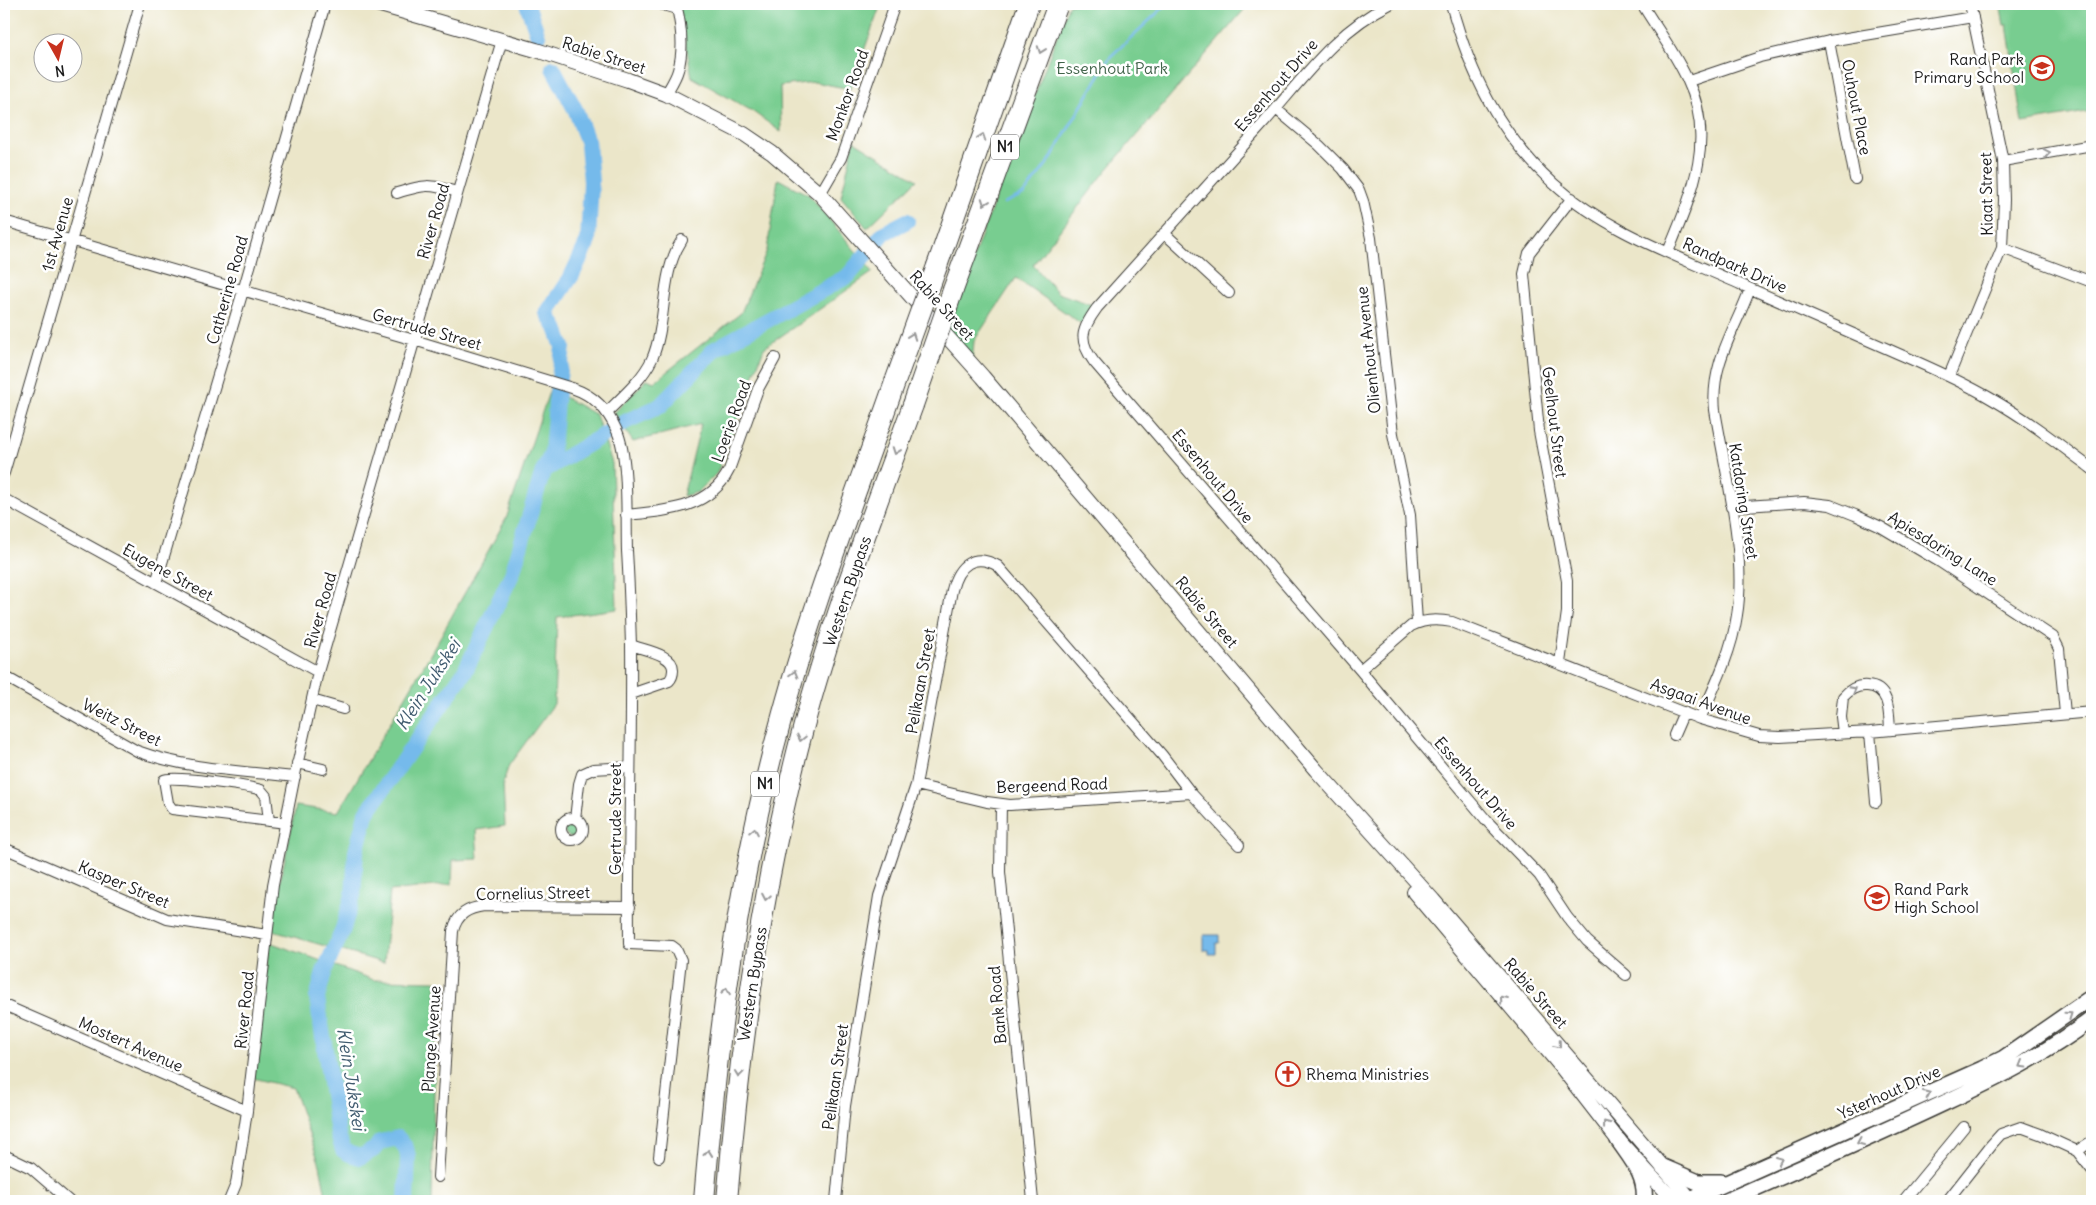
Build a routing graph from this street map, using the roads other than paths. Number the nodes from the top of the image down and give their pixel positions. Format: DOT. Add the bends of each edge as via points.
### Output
graph roads {
  1 [pos="140,4"];
  2 [pos="324,4"];
  3 [pos="377,4"];
  4 [pos="660,4"];
  5 [pos="895,4"];
  6 [pos="1029,4"];
  7 [pos="1058,4"];
  8 [pos="1390,4"];
  9 [pos="1451,4"];
  10 [pos="1642,4"];
  11 [pos="1970,4"];
  12 [pos="676,6"];
  13 [pos="420,10"];
  14 [pos="1973,17"];
  15 [pos="502,40"];
  16 [pos="1829,41"];
  17 [pos="1689,81"];
  18 [pos="666,94"];
  19 [pos="1276,109"];
  20 [pos="2092,144"];
  21 [pos="2003,161"];
  22 [pos="1855,179"];
  23 [pos="458,192"];
  24 [pos="397,193"];
  25 [pos="820,194"];
  26 [pos="1572,198"];
  27 [pos="4,221"];
  28 [pos="1164,233"];
  29 [pos="682,240"];
  30 [pos="70,241"];
  31 [pos="2002,248"];
  32 [pos="1668,252"];
  33 [pos="2092,282"];
  34 [pos="1750,288"];
  35 [pos="243,291"];
  36 [pos="1229,292"];
  37 [pos="414,340"];
  38 [pos="775,358"];
  39 [pos="1949,376"];
  40 [pos="609,416"];
  41 [pos="2092,469"];
  42 [pos="4,474"];
  43 [pos="4,499"];
  44 [pos="1731,507"];
  45 [pos="626,515"];
  46 [pos="156,583"];
  47 [pos="1418,622"];
  48 [pos="631,645"];
  49 [pos="1560,663"];
  50 [pos="1360,670"];
  51 [pos="318,672"];
  52 [pos="4,676"];
  53 [pos="631,694"];
  54 [pos="312,700"];
  55 [pos="343,709"];
  56 [pos="1684,712"];
  57 [pos="2092,712"];
  58 [pos="2065,714"];
  59 [pos="1700,719"];
  60 [pos="1890,730"];
  61 [pos="1870,732"];
  62 [pos="1843,733"];
  63 [pos="1674,735"];
  64 [pos="297,763"];
  65 [pos="630,767"];
  66 [pos="322,769"];
  67 [pos="294,777"];
  68 [pos="916,785"];
  69 [pos="1191,793"];
  70 [pos="1876,802"];
  71 [pos="1000,804"];
  72 [pos="1353,812"];
  73 [pos="575,819"];
  74 [pos="269,821"];
  75 [pos="286,823"];
  76 [pos="1238,844"];
  77 [pos="4,848"];
  78 [pos="630,907"];
  79 [pos="468,910"];
  80 [pos="267,935"];
  81 [pos="1626,975"];
  82 [pos="2092,998"];
  83 [pos="4,1005"];
  84 [pos="2092,1019"];
  85 [pos="247,1112"];
  86 [pos="1964,1127"];
  87 [pos="1618,1140"];
  88 [pos="2092,1140"];
  89 [pos="2077,1151"];
  90 [pos="4,1155"];
  91 [pos="659,1157"];
  92 [pos="1663,1167"];
  93 [pos="2092,1170"];
  94 [pos="438,1176"];
  95 [pos="1734,1179"];
  96 [pos="1764,1184"];
  97 [pos="69,1201"];
  98 [pos="229,1201"];
  99 [pos="704,1201"];
  100 [pos="727,1201"];
  101 [pos="836,1201"];
  102 [pos="1033,1201"];
  103 [pos="1644,1201"];
  104 [pos="1674,1201"];
  105 [pos="1690,1201"];
  106 [pos="1726,1201"];
  107 [pos="1747,1201"];
  108 [pos="1903,1201"];
  109 [pos="1947,1201"];
  1 -- 30 [label="street, 1st Avenue"];
  2 -- 35 [label="street, Catherine Road"];
  3 -- 13 [label="street, Rabie Street"];
  4 -- 12 [label="street"];
  5 -- 25 [label="street, Monkor Road" via="840,158"];
  99 -- 6 [label="highway, Western Bypass / N1, one-way, bridge" via="725,1000 755,827 778,729 808,628"];
  7 -- 100 [label="highway, Western Bypass / N1, one-way, bridge" via="952,290 828,643 803,729 781,822 749,992"];
  8 -- 19 [label="street, Essenhout Drive" via="1344,33"];
  9 -- 26 [label="street, Randpark Drive" via="1463,47 1487,100 1526,154"];
  10 -- 17 [label="street"];
  11 -- 14 [label="street, Kiaat Street"];
  12 -- 18 [label="street" via="681,37 678,71"];
  13 -- 15 [label="street, Rabie Street"];
  14 -- 16 [label="street"];
  14 -- 21 [label="street, Kiaat Street"];
  15 -- 18 [label="street, Rabie Street"];
  15 -- 23 [label="street, River Road"];
  16 -- 17 [label="street" via="1760,57"];
  16 -- 22 [label="street, Ouhout Place"];
  17 -- 32 [label="street" via="1699,121 1699,160 1692,194"];
  18 -- 25 [label="street, Rabie Street" via="744,134"];
  19 -- 28 [label="street, Essenhout Drive"];
  19 -- 47 [label="street, Olienhout Avenue" via="1343,169 1363,201 1371,238 1393,434 1410,515"];
  21 -- 20 [label="street, one-way"];
  21 -- 31 [label="street, Kiaat Street"];
  23 -- 24 [label="street" via="422,185"];
  23 -- 37 [label="street, River Road"];
  25 -- 72 [label="street, Rabie Street" via="995,391"];
  26 -- 32 [label="street, Randpark Drive" via="1618,228"];
  26 -- 49 [label="street, Geelhout Street" via="1529,253 1524,274 1539,431 1567,581 1567,612"];
  27 -- 30 [label="street, Gertrude Street"];
  28 -- 36 [label="street"];
  28 -- 50 [label="street, Essenhout Drive" via="1092,314 1083,335 1086,350"];
  29 -- 40 [label="street" via="671,264 651,360"];
  30 -- 35 [label="street, Gertrude Street"];
  30 -- 42 [label="street, 1st Avenue"];
  31 -- 33 [label="street"];
  31 -- 39 [label="street, Kiaat Street"];
  32 -- 34 [label="street, Randpark Drive"];
  34 -- 39 [label="street, Randpark Drive"];
  34 -- 44 [label="street, Katdoring Street" via="1720,358 1713,388"];
  35 -- 37 [label="street, Gertrude Street"];
  35 -- 46 [label="street, Catherine Road"];
  37 -- 40 [label="street, Gertrude Street" via="572,388 602,404"];
  37 -- 51 [label="street, River Road"];
  38 -- 45 [label="street, Loerie Road" via="758,388 729,470 720,485 708,496 685,506"];
  39 -- 41 [label="street, Randpark Drive" via="2032,423"];
  40 -- 45 [label="street, Gertrude Street" via="617,431 623,462"];
  43 -- 46 [label="street, Eugene Street"];
  44 -- 58 [label="street, Apiesdoring Lane" via="1791,502 1830,505 1880,527 1940,562 2053,637 2059,649"];
  44 -- 59 [label="street, Katdoring Street" via="1739,568 1737,615 1723,666"];
  45 -- 48 [label="street, Gertrude Street"];
  46 -- 51 [label="street, Eugene Street"];
  47 -- 49 [label="street, Asgaai Avenue" via="1452,622"];
  47 -- 50 [label="street"];
  48 -- 53 [label="street, Gertrude Street"];
  48 -- 53 [label="street" via="665,657 674,668 668,681"];
  49 -- 56 [label="street, Asgaai Avenue"];
  50 -- 81 [label="street, Essenhout Drive" via="1487,821 1540,875 1587,941"];
  51 -- 54 [label="street, River Road"];
  52 -- 67 [label="street, Weitz Street" via="153,757"];
  53 -- 65 [label="street, Gertrude Street"];
  54 -- 55 [label="street"];
  54 -- 64 [label="street, River Road"];
  56 -- 59 [label="street, Asgaai Avenue"];
  56 -- 63 [label="street"];
  57 -- 58 [label="street, Asgaai Avenue"];
  58 -- 60 [label="street, Asgaai Avenue"];
  59 -- 62 [label="street, Asgaai Avenue" via="1759,736"];
  60 -- 61 [label="street, Asgaai Avenue"];
  62 -- 60 [label="street, one-way" via="1843,697 1855,687 1864,685 1881,690 1886,697"];
  61 -- 62 [label="street, Asgaai Avenue"];
  61 -- 70 [label="street"];
  64 -- 66 [label="street"];
  64 -- 67 [label="street, River Road"];
  65 -- 73 [label="street" via="593,769 582,774"];
  65 -- 78 [label="street, Gertrude Street"];
  67 -- 75 [label="street, River Road"];
  68 -- 69 [label="street, Pelikaan Street" via="954,579 963,566 983,560 998,566 1010,578"];
  68 -- 71 [label="street, Bergeend Road"];
  68 -- 101 [label="street, Pelikaan Street" via="879,896 843,1121"];
  69 -- 71 [label="street, Bergeend Road"];
  69 -- 76 [label="street, Pelikaan Street"];
  71 -- 102 [label="street, Bank Road" via="1000,872"];
  87 -- 72 [label="street, Rabie Street, one-way" via="1559,1064 1377,847"];
  72 -- 92 [label="street, Rabie Street, one-way" via="1434,900"];
  74 -- 74 [label="street" via="172,809 164,780 170,777 261,790 266,796"];
  74 -- 75 [label="street"];
  75 -- 80 [label="street, River Road"];
  77 -- 80 [label="street, Kasper Street" via="167,919"];
  78 -- 79 [label="street, Cornelius Street" via="484,906"];
  78 -- 91 [label="street, Gertrude Street" via="629,944 672,946 681,960"];
  79 -- 94 [label="street, Plange Avenue" via="458,917 453,931"];
  80 -- 85 [label="street, River Road"];
  95 -- 82 [label="main road, Ysterhout Drive, one-way" via="2004,1058"];
  83 -- 85 [label="street, Mostert Avenue"];
  84 -- 96 [label="main road, Ysterhout Drive, one-way" via="1998,1079"];
  85 -- 98 [label="street, River Road" via="236,1184"];
  86 -- 108 [label="street"];
  87 -- 103 [label="main road" via="1642,1177"];
  87 -- 104 [label="street, Rabie Street"];
  88 -- 89 [label="street"];
  89 -- 93 [label="street"];
  89 -- 109 [label="street" via="2021,1127 2011,1130 2001,1134 1991,1145"];
  90 -- 97 [label="street" via="31,1168"];
  92 -- 95 [label="main road" via="1698,1182"];
  92 -- 105 [label="street, Rabie Street"];
  95 -- 105 [label="main road, Ysterhout Drive"];
  96 -- 106 [label="main road, Ysterhout Drive"];
  96 -- 107 [label="main road"];
}
